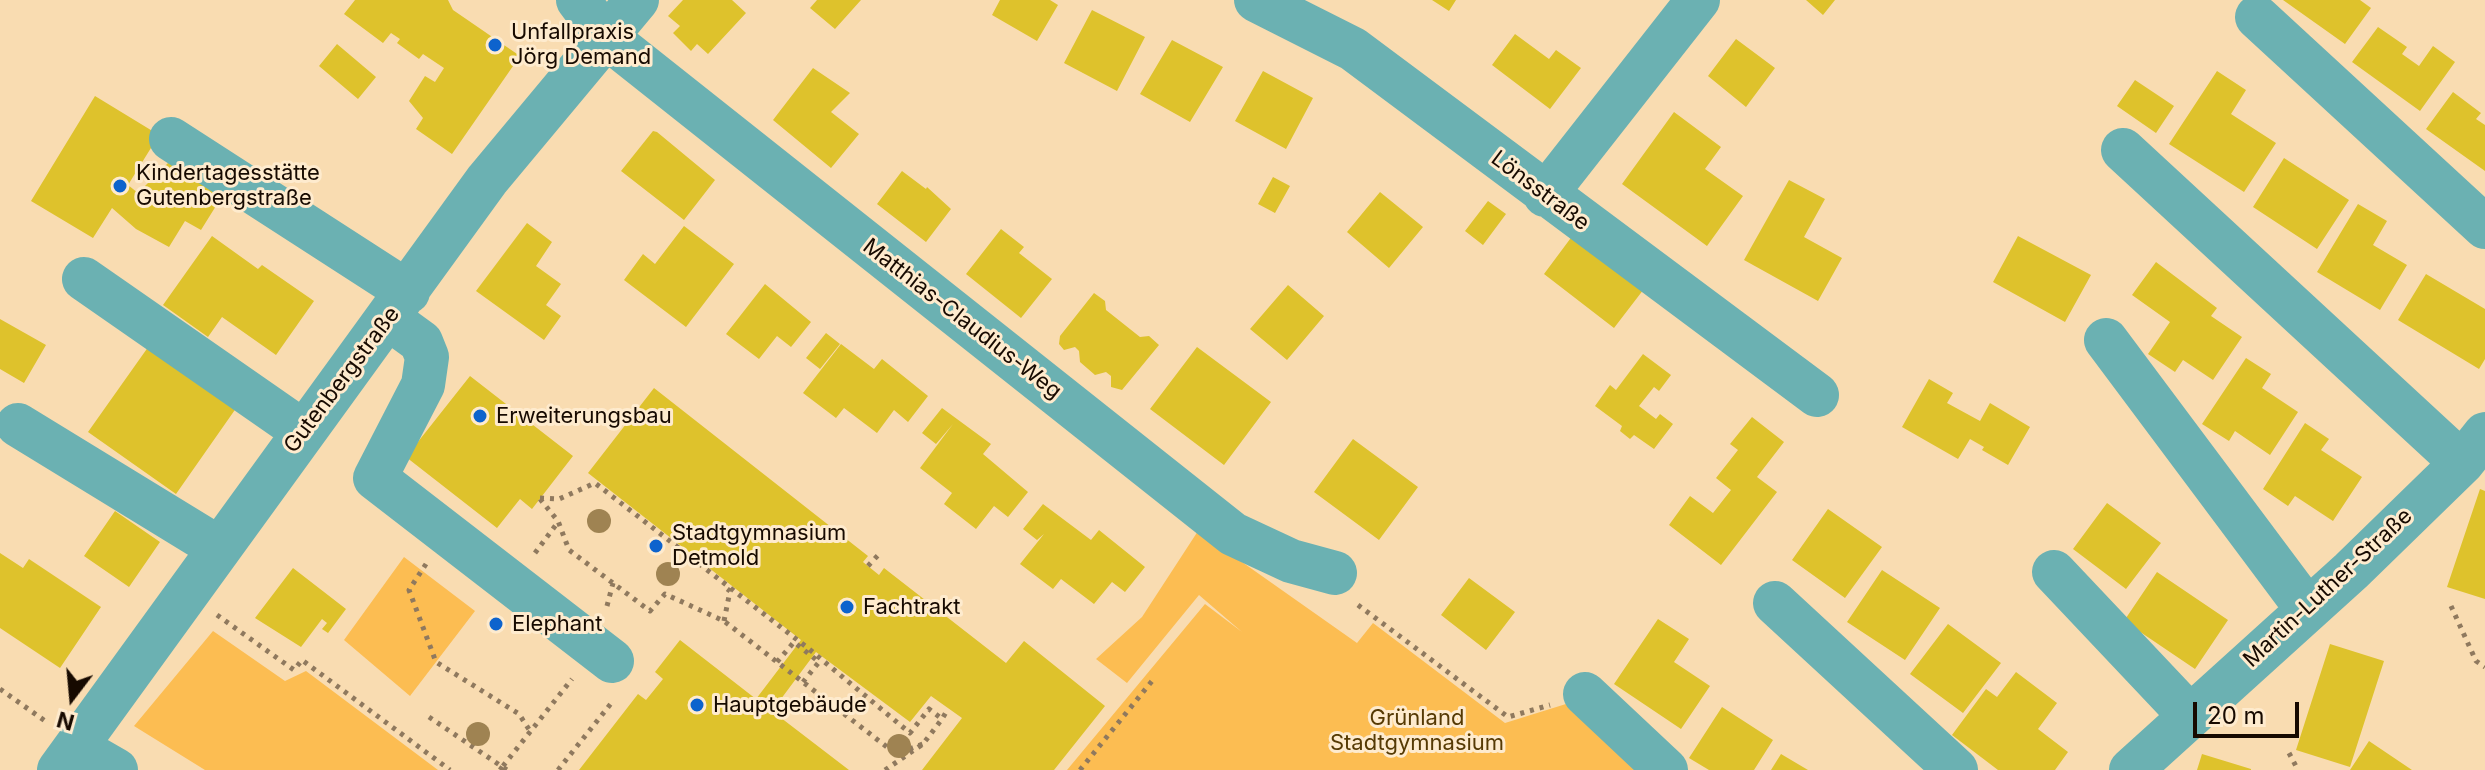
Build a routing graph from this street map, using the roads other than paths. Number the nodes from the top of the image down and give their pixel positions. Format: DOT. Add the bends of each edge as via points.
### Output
graph roads {
  1 [pos="578,0"];
  2 [pos="637,0"];
  3 [pos="1256,0"];
  4 [pos="1698,0"];
  5 [pos="2257,17"];
  6 [pos="605,36"];
  7 [pos="171,139"];
  8 [pos="2123,150"];
  9 [pos="1545,195"];
  10 [pos="2485,227"];
  11 [pos="84,279"];
  12 [pos="398,305"];
  13 [pos="2106,340"];
  14 [pos="1817,395"];
  15 [pos="18,425"];
  16 [pos="304,432"];
  17 [pos="2473,449"];
  18 [pos="219,548"];
  19 [pos="2054,572"];
  20 [pos="1335,573"];
  21 [pos="1775,603"];
  22 [pos="2307,609"];
  23 [pos="594,668"];
  24 [pos="1585,694"];
  25 [pos="2190,716"];
  26 [pos="67,758"];
  27 [pos="116,770"];
  28 [pos="1666,770"];
  29 [pos="1956,770"];
  30 [pos="2131,770"];
  1 -- 6 [label="street, Matthias-Claudius-Weg"];
  2 -- 6 [label="street, Gutenbergstraße"];
  3 -- 9 [label="street, Lönsstraße" via="1353,49"];
  4 -- 9 [label="street"];
  5 -- 10 [label="street"];
  6 -- 12 [label="street, Gutenbergstraße" via="487,180"];
  6 -- 20 [label="street, Matthias-Claudius-Weg" via="1233,534 1291,561"];
  7 -- 12 [label="street"];
  8 -- 17 [label="street"];
  9 -- 14 [label="street, Lönsstraße"];
  11 -- 16 [label="street"];
  12 -- 16 [label="street, Gutenbergstraße"];
  12 -- 23 [label="street" via="427,357 423,385 375,478"];
  13 -- 22 [label="street"];
  15 -- 18 [label="street"];
  16 -- 18 [label="street, Gutenbergstraße"];
  17 -- 22 [label="street, Martin-Luther-Straße"];
  18 -- 26 [label="street, Gutenbergstraße"];
  19 -- 25 [label="street"];
  21 -- 29 [label="street"];
  22 -- 25 [label="street, Martin-Luther-Straße"];
  24 -- 28 [label="street"];
  25 -- 30 [label="street, Martin-Luther-Straße"];
  26 -- 27 [label="street"];
}
